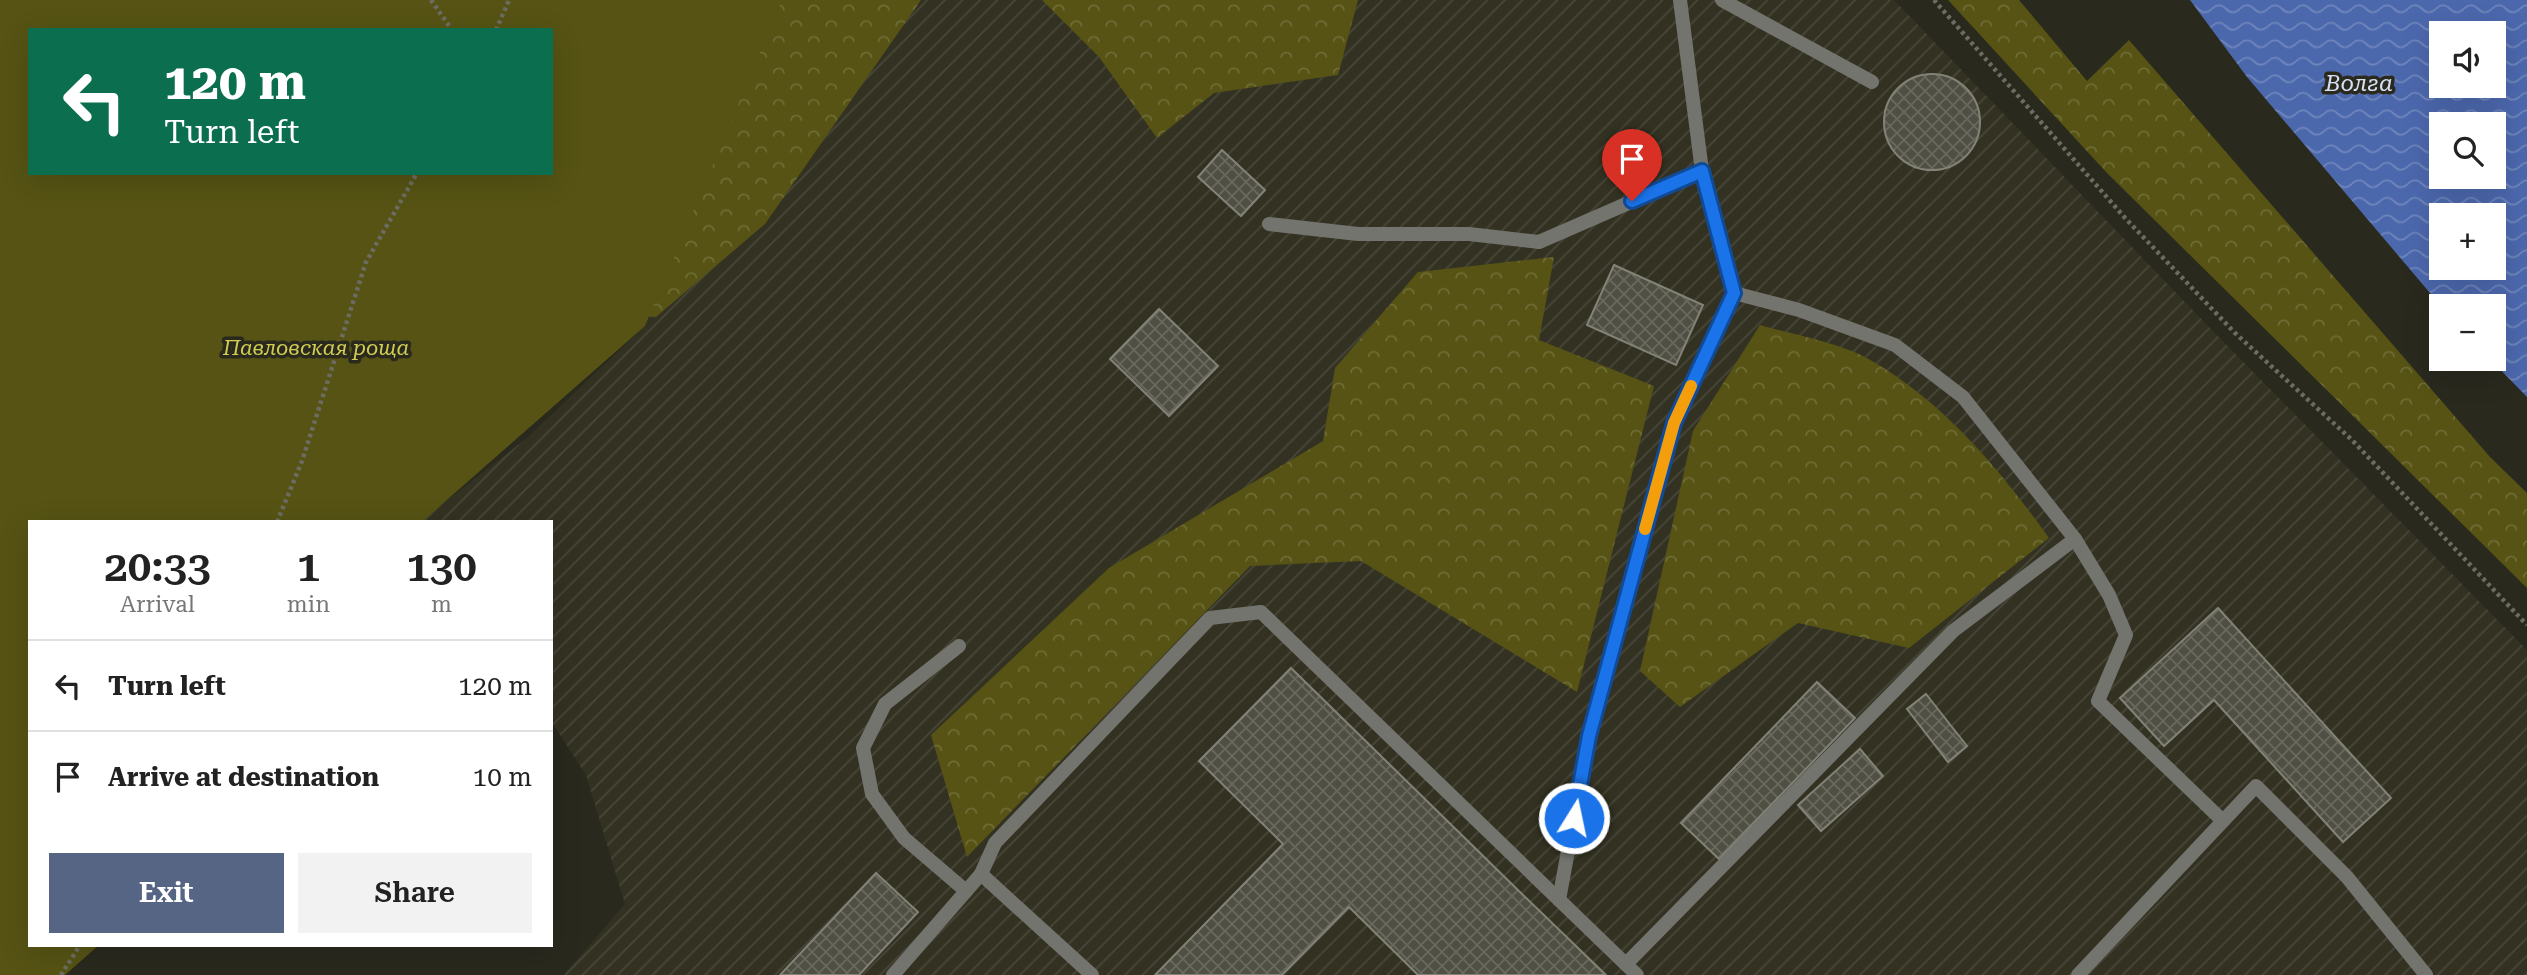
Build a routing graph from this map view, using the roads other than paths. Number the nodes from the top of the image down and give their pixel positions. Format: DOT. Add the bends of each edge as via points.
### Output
graph roads {
  1 [pos="1680,0"];
  2 [pos="1722,0"];
  3 [pos="1872,82"];
  4 [pos="1702,171"];
  5 [pos="1269,224"];
  6 [pos="1734,293"];
  7 [pos="2075,540"];
  8 [pos="959,646"];
  9 [pos="2223,821"];
  10 [pos="981,874"];
  11 [pos="966,891"];
  12 [pos="1559,900"];
  13 [pos="1626,964"];
  14 [pos="893,975"];
  15 [pos="1092,975"];
  16 [pos="1637,975"];
  17 [pos="2078,975"];
  18 [pos="2426,975"];
  1 -- 4 [label="lane"];
  2 -- 3 [label="lane"];
  4 -- 5 [label="lane" via="1539,242 1469,233 1357,233"];
  4 -- 6 [label="lane"];
  6 -- 7 [label="lane" via="1799,310 1895,345 1963,397"];
  6 -- 12 [label="lane" via="1674,423 1589,736"];
  7 -- 9 [label="lane" via="2109,595 2126,635 2098,701"];
  7 -- 13 [label="lane" via="1953,631"];
  8 -- 11 [label="lane" via="886,704 863,748 872,794 904,838"];
  9 -- 17 [label="lane"];
  9 -- 18 [label="lane" via="2256,786 2347,877"];
  10 -- 11 [label="lane"];
  10 -- 12 [label="lane" via="995,843 1210,618 1261,611"];
  10 -- 15 [label="lane"];
  11 -- 14 [label="lane"];
  12 -- 13 [label="lane"];
  13 -- 16 [label="lane"];
}
